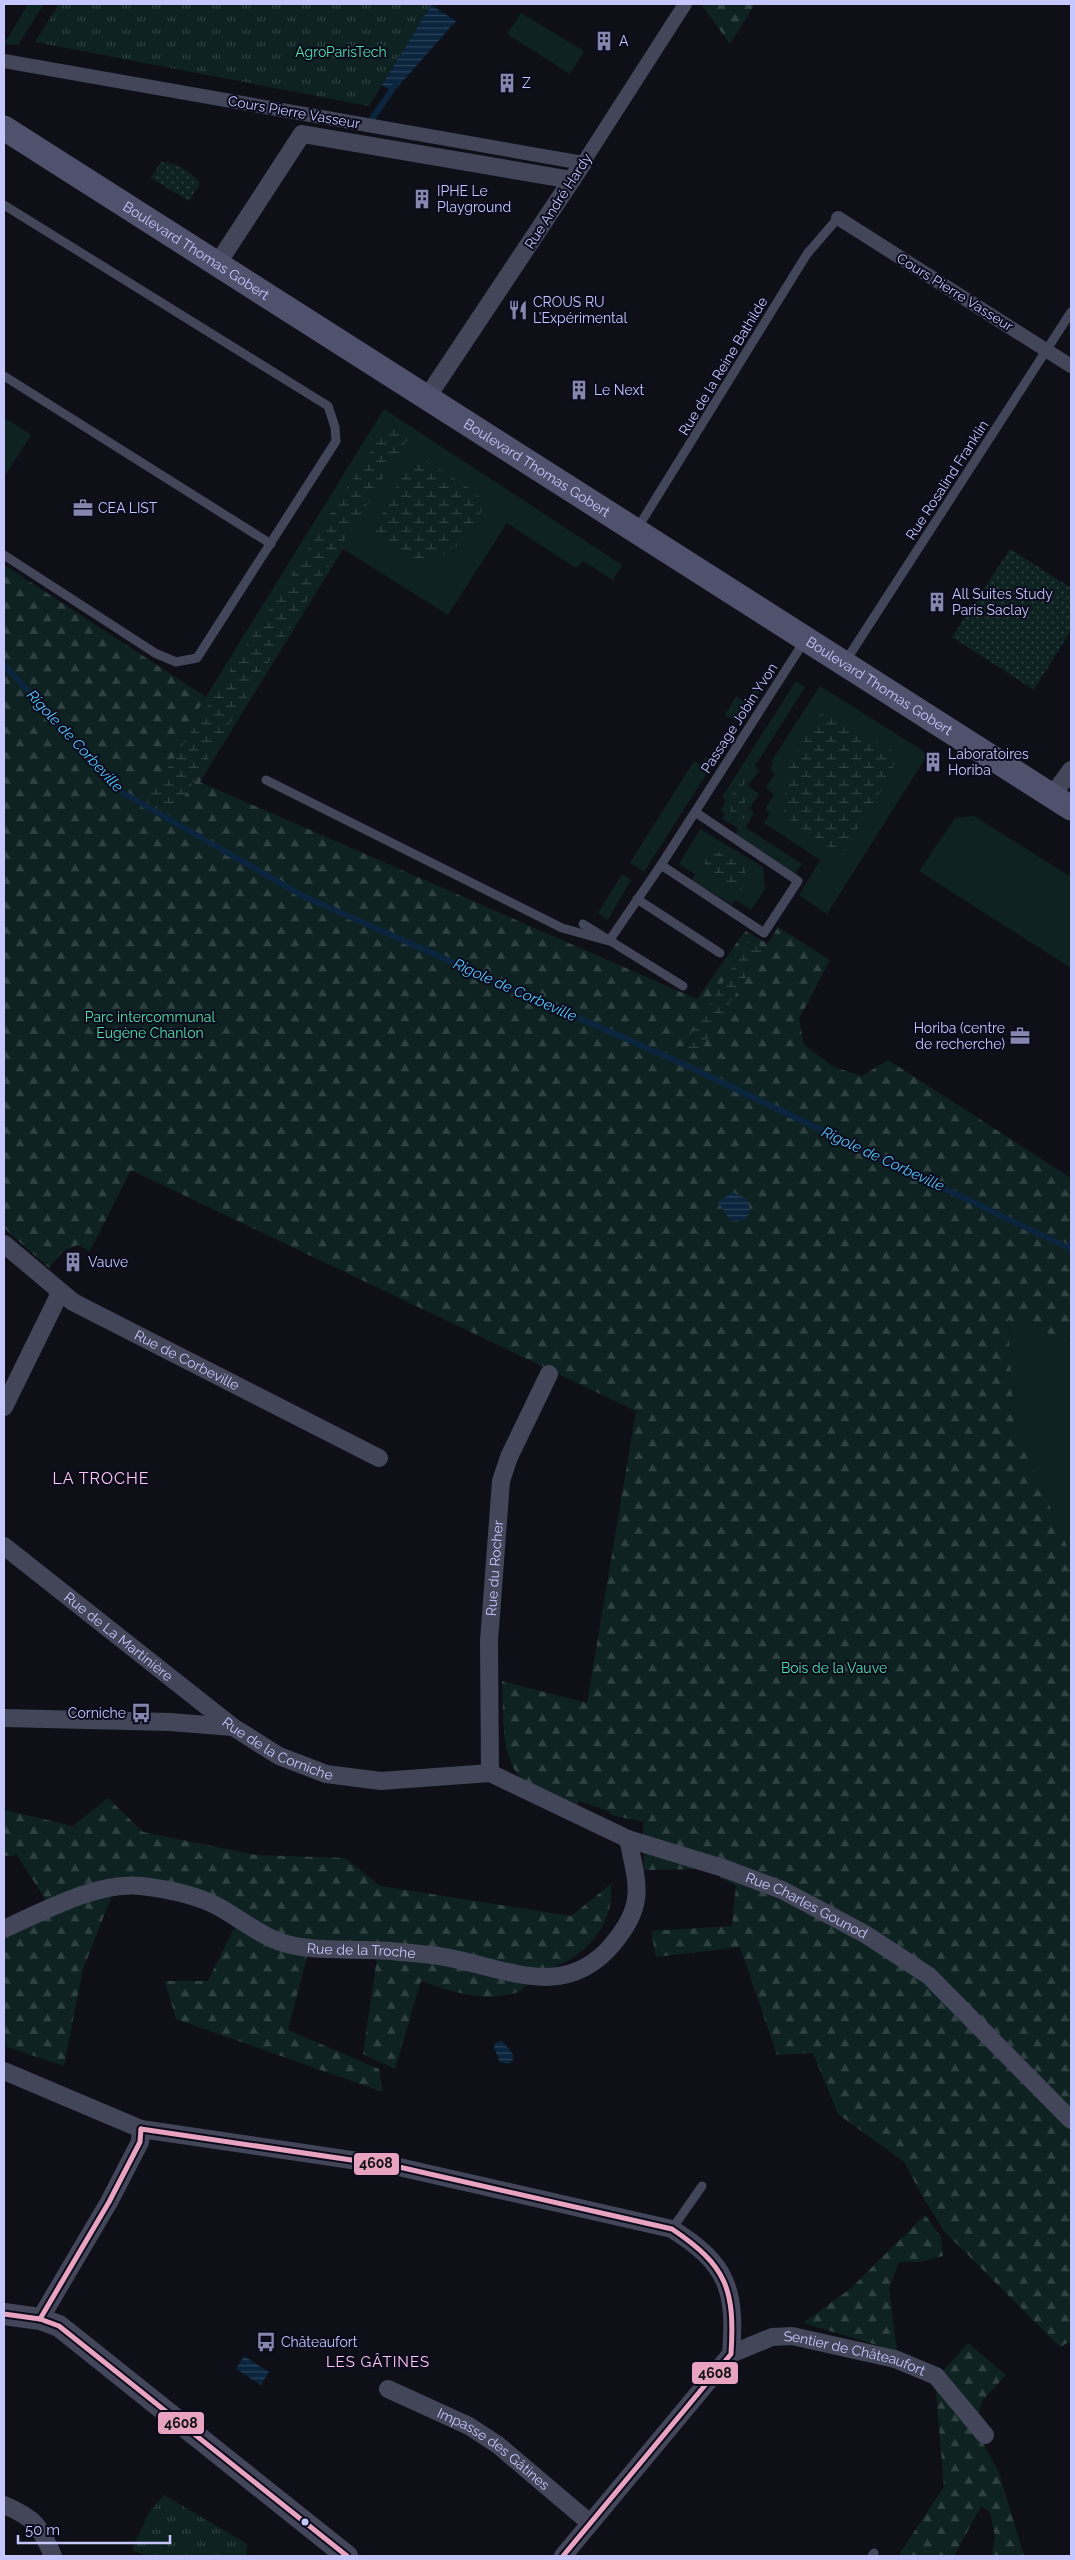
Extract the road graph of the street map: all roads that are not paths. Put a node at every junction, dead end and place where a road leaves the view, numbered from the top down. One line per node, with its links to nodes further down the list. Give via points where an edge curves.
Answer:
1 (685, 4): 4 (street, Rue André Hardy)
2 (4, 61): 4 (street, Cours Pierre Vasseur)
3 (4, 128): 8 (main road, Boulevard Thomas Gobert)
4 (583, 163): 5 (street, Rue André Hardy)
5 (572, 180): 8 (street, via 302,134); 13 (street, Rue André Hardy)
6 (4, 205): 15 (lane, via 328,406 336,441)
7 (838, 218): 10 (street, Cours Pierre Vasseur); 14 (lane, Rue de la Reine Bathilde, via 807,254)
8 (218, 264): 13 (main road, Boulevard Thomas Gobert)
9 (1071, 312): 10 (lane, Rue Rosalind Franklin)
10 (1047, 350): 11 (street, Cours Pierre Vasseur); 18 (lane, Rue Rosalind Franklin)
11 (1071, 366)
12 (4, 376): 15 (lane)
13 (428, 396): 14 (main road, Boulevard Thomas Gobert)
14 (636, 532): 17 (main road, Boulevard Thomas Gobert)
15 (270, 544): 16 (lane, via 197,658 176,662 155,654)
16 (4, 555)
17 (806, 640): 18 (main road, Boulevard Thomas Gobert); 22 (lane, Passage Jobin Yvon)
18 (845, 663): 21 (main road, Boulevard Thomas Gobert)
19 (1071, 770): 21 (street)
20 (266, 780): 26 (lane, via 562,928)
21 (1062, 802)
22 (696, 812): 23 (lane, Passage Jobin Yvon); 23 (lane, via 798,881 764,933)
23 (661, 865): 24 (lane, Passage Jobin Yvon)
24 (637, 899): 26 (lane, Passage Jobin Yvon); 27 (lane)
25 (583, 924): 26 (lane)
26 (609, 941): 28 (lane)
27 (720, 953)
28 (684, 986)
29 (4, 1244): 30 (street, Rue de Corbeville)
30 (60, 1293): 32 (street); 33 (street, Rue de Corbeville)
31 (549, 1374): 37 (street, Rue du Rocher, via 509,1457 501,1481 489,1640)
32 (4, 1407)
33 (379, 1458)
34 (4, 1546): 36 (street, Rue de La Martinière)
35 (4, 1718): 36 (street, Rue de la Corniche, via 170,1722)
36 (233, 1728): 37 (street, Rue de la Corniche, via 279,1756 326,1774 381,1781)
37 (490, 1773): 38 (street, Rue Charles Gounod)
38 (628, 1839): 39 (street, Rue de la Troche, via 637,1883 637,1902 629,1923 600,1959 576,1973 554,1978 528,1976 440,1956 311,1948 280,1942 217,1906 178,1892 138,1885 106,1889 70,1900); 41 (street, Rue Charles Gounod, via 782,1890 865,1934 929,1976)
39 (4, 1929)
40 (4, 2071): 42 (street)
41 (1069, 2116)
42 (141, 2129): 44 (street, via 400,2167); 46 (street, via 140,2142 109,2202)
43 (702, 2186): 44 (lane)
44 (672, 2228): 47 (street, via 699,2246 716,2266 729,2292 733,2318)
45 (4, 2314): 46 (street)
46 (40, 2319): 53 (street, via 59,2326 97,2354)
47 (730, 2354): 49 (street, Sentier de Châteaufort, via 772,2337 792,2336 895,2359 936,2376); 51 (street)
48 (388, 2390): 51 (street, Impasse des Gâtines, via 469,2426 498,2445)
49 (985, 2435)
50 (4, 2505): 52 (street, via 23,2513 41,2529)
51 (590, 2523): 54 (street)
52 (53, 2556)
53 (344, 2556)
54 (563, 2556)

